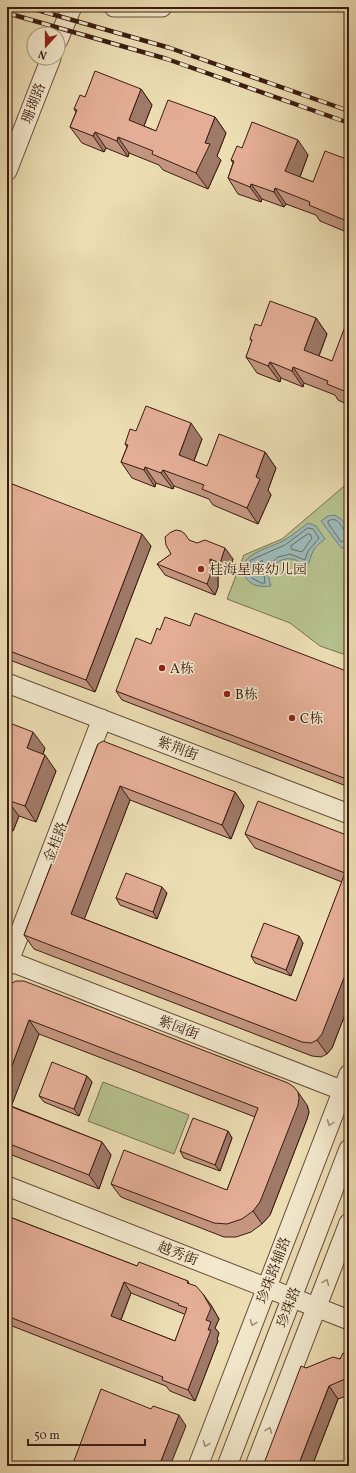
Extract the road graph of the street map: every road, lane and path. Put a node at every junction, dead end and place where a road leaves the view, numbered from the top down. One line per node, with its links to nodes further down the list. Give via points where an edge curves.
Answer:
1 (72, 7): 4 (street)
2 (114, 7): 3 (street)
3 (162, 7)
4 (64, 26)
5 (48, 66): 6 (street, 珊瑚路)
6 (7, 171)
7 (7, 682): 8 (street, 紫荆街)
8 (102, 719): 9 (street, 紫荆街); 10 (street, 金桂路)
9 (349, 814)
10 (8, 963): 11 (street, 紫园街)
11 (347, 1085): 15 (street, 珍珠路辅路, one-way to 15)
12 (349, 1149): 16 (street, 珍珠路)
13 (7, 1186): 15 (street, 越秀街)
14 (349, 1223): 17 (street, one-way to 14)
15 (266, 1288): 16 (street, 越秀街); 19 (street, 珍珠路辅路, one-way to 19)
16 (291, 1298): 17 (street, 越秀街); 20 (street, 珍珠路)
17 (317, 1307): 18 (street, 越秀街); 21 (street, one-way to 17)
18 (349, 1320)
19 (198, 1466)
20 (227, 1466)
21 (255, 1466)

